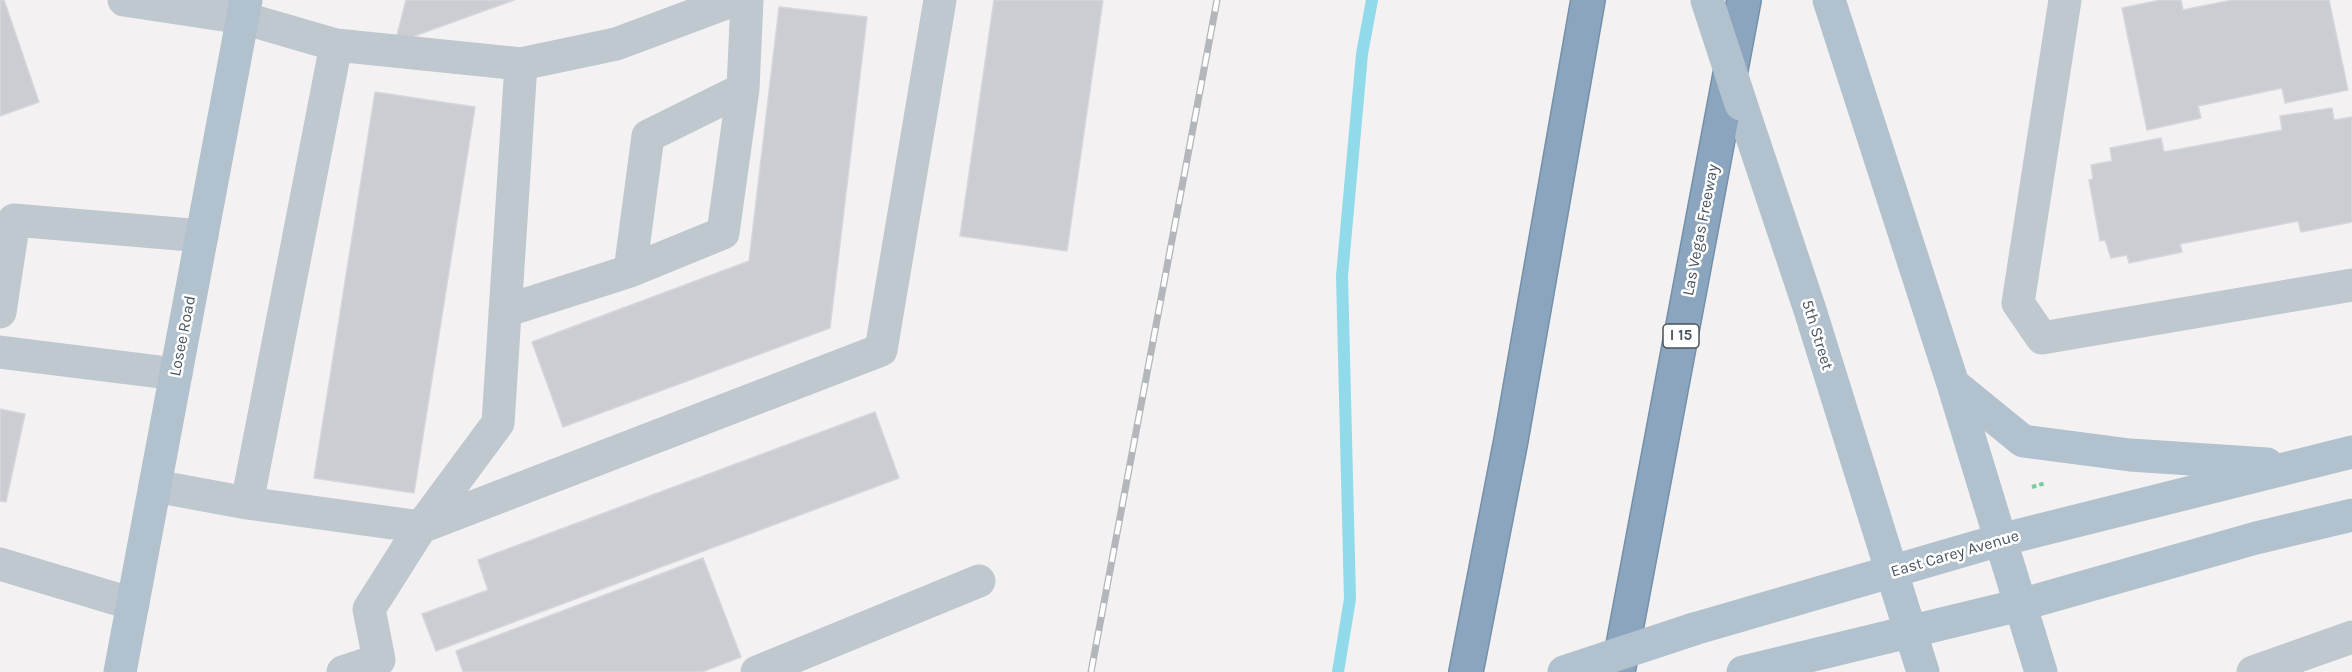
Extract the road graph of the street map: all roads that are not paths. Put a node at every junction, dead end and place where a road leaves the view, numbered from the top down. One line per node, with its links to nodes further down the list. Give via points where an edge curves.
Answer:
1 (124, 0): 10 (street)
2 (734, 0): 12 (street, via 616,44)
3 (747, 0): 13 (street)
4 (940, 0): 27 (street, via 881,350)
5 (1588, 0): 39 (highway)
6 (1707, 0): 30 (main road, 5th Street, bridge, via 1810,310)
7 (1744, 0): 41 (highway, Las Vegas Freeway / I 15)
8 (1829, 0): 21 (main road)
9 (2064, 0): 16 (street, via 2018,303 2042,338)
10 (244, 9): 11 (street); 14 (main road, Losee Road)
11 (336, 45): 12 (street); 25 (street)
12 (521, 64): 17 (street)
13 (743, 89): 15 (street, via 648,136); 15 (street, via 723,232)
14 (202, 236): 18 (street, via 14,220); 20 (main road, Losee Road)
15 (630, 271): 17 (street)
16 (2352, 285)
17 (505, 311): 27 (street, via 498,423)
18 (0, 312)
19 (0, 352): 20 (street)
20 (176, 375): 24 (main road, Losee Road)
21 (1953, 384): 23 (main road, via 2024,441 2130,454); 28 (main road)
22 (2352, 453): 23 (main road, East Carey Avenue)
23 (2299, 466): 28 (main road, East Carey Avenue)
24 (155, 486): 25 (street); 32 (main road, Losee Road)
25 (247, 503): 27 (street)
26 (2352, 515): 33 (main road)
27 (422, 527): 37 (street, via 369,609 379,660)
28 (2000, 540): 30 (main road, East Carey Avenue); 33 (main road)
29 (0, 564): 32 (street)
30 (1891, 572): 34 (main road, 5th Street); 40 (main road, East Carey Avenue, bridge, via 1694,629)
31 (979, 582): 38 (street)
32 (133, 604): 36 (main road, Losee Road)
33 (2020, 605): 34 (main road); 44 (main road)
34 (1910, 632): 42 (main road); 43 (main road, 5th Street)
35 (2352, 637): 45 (street)
36 (120, 672)
37 (343, 672)
38 (757, 672)
39 (1466, 672)
40 (1564, 672)
41 (1618, 672)
42 (1743, 672)
43 (1923, 672)
44 (2041, 672)
45 (2253, 672)

